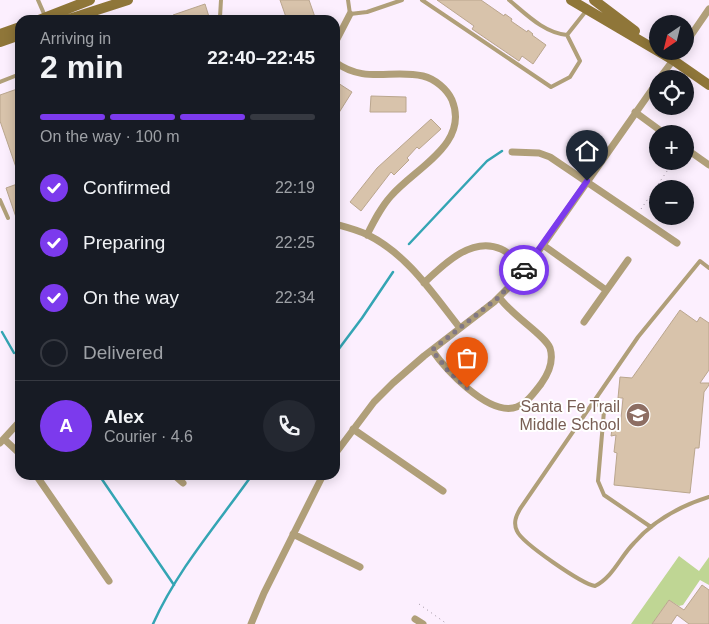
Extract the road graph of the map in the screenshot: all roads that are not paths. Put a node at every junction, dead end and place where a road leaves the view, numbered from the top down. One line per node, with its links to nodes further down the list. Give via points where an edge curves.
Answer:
1 (38, 0): 14 (lane)
2 (90, 0): 15 (main road)
3 (128, 0): 16 (main road)
4 (221, 0): 17 (lane)
5 (348, 0): 13 (lane)
6 (402, 0): 13 (lane)
7 (422, 0): 22 (lane, via 551,87 570,77 580,60)
8 (508, 0): 22 (lane, via 544,27)
9 (571, 0): 12 (main road)
10 (594, 0): 25 (main road)
11 (709, 9): 19 (street)
12 (588, 10): 22 (lane); 26 (main road)
13 (350, 14): 20 (street)
14 (43, 15)
15 (54, 15)
16 (94, 15)
17 (220, 15)
18 (15, 29): 21 (main road)
19 (694, 31)
20 (340, 33)
21 (0, 34)
22 (567, 36)
23 (15, 37): 24 (main road)
24 (0, 42)
25 (649, 42)
26 (649, 46)
27 (673, 60): 29 (street); 32 (main road)
28 (340, 65): 43 (street, via 362,75 429,78 446,90 455,109 455,126 446,145 391,196)
29 (666, 70)
30 (15, 76): 31 (lane)
31 (0, 82)
32 (709, 85)
33 (649, 93): 34 (street)
34 (635, 112): 35 (street); 39 (street)
35 (653, 125)
36 (512, 152): 39 (street, via 539,153 550,157)
37 (694, 154): 38 (street)
38 (709, 165)
39 (587, 181): 44 (street); 45 (street)
40 (0, 200): 41 (lane)
41 (8, 218)
42 (340, 226): 43 (street)
43 (367, 235): 49 (street, via 405,261)
44 (677, 243)
45 (543, 245): 47 (street); 50 (street)
46 (628, 260): 50 (street)
47 (526, 267): 49 (street, via 501,250 484,245 473,246); 51 (street)
48 (709, 268): 55 (lane, via 700,261 638,337)
49 (424, 283): 53 (street)
50 (606, 290): 52 (street)
51 (499, 297): 53 (street); 54 (street, via 550,348 550,369 524,404 514,408 494,406 449,372)
52 (584, 322)
53 (460, 328): 54 (street)
54 (432, 350): 57 (street, via 393,383)
55 (594, 400): 67 (lane, via 604,411 598,481 604,495); 67 (lane, via 520,509 515,522 518,533 532,547 581,581 595,586 607,578)
56 (15, 427): 58 (street)
57 (353, 428): 59 (street); 65 (street)
58 (2, 441): 60 (street)
59 (340, 447)
60 (15, 450)
61 (39, 480): 70 (street)
62 (180, 480): 64 (street)
63 (320, 480): 68 (street)
64 (183, 482)
65 (443, 492)
66 (709, 497): 67 (lane, via 686,504)
67 (651, 527)
68 (293, 534): 69 (street); 72 (street)
69 (360, 567)
70 (109, 581)
71 (415, 619): 73 (street)
72 (251, 624)
73 (422, 624)

